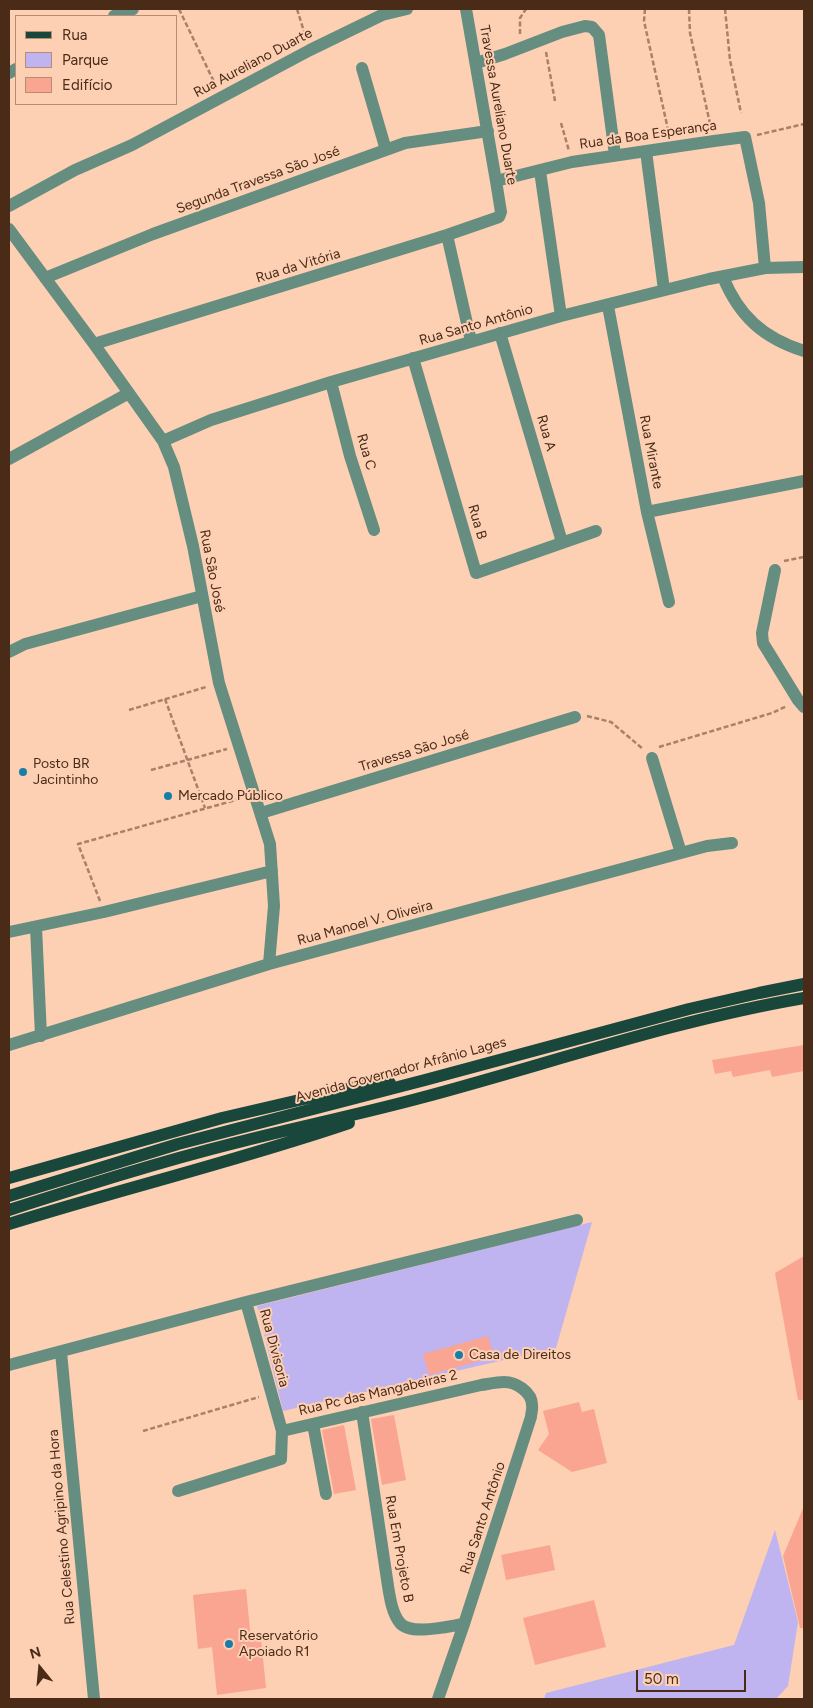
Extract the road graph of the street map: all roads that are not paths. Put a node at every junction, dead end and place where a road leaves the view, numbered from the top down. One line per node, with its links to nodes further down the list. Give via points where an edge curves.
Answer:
1 (133, 9): 4 (street)
2 (407, 9): 13 (street, Rua Aureliano Duarte, via 382,15 310,50)
3 (466, 9): 5 (street, Travessa Aureliano Duarte)
4 (116, 15)
5 (476, 63): 7 (street, Travessa Aureliano Duarte); 10 (street, via 543,38 585,26 592,27 599,35)
6 (362, 68): 8 (street)
7 (488, 131): 8 (street, Segunda Travessa São José, via 404,143); 12 (street, Travessa Aureliano Duarte)
8 (386, 150): 20 (street, Segunda Travessa São José, via 153,234)
9 (646, 151): 10 (street, Rua da Boa Esperança); 18 (street, Rua da Boa Esperança, via 746,138 759,203); 21 (street)
10 (615, 154): 11 (street, Rua da Boa Esperança)
11 (540, 171): 12 (street, Rua da Boa Esperança); 23 (street)
12 (496, 180): 14 (street, Travessa Aureliano Duarte)
13 (9, 206)
14 (500, 206): 16 (street, Rua da Vitória, via 499,217)
15 (9, 229): 20 (street, Rua São José)
16 (447, 235): 25 (street); 26 (street, Rua da Vitória)
17 (804, 267): 18 (street, Rua Santo Antônio)
18 (765, 268): 19 (street, Rua Santo Antônio)
19 (723, 277): 21 (street, Rua Santo Antônio); 27 (street, via 742,312 763,331)
20 (45, 278): 26 (street, Rua São José)
21 (664, 290): 22 (street, Rua Santo Antônio)
22 (608, 306): 23 (street, Rua Santo Antônio); 34 (street, Rua Mirante)
23 (561, 316): 24 (street, Rua Santo Antônio)
24 (500, 333): 25 (street, Rua Santo Antônio); 37 (street, Rua A)
25 (471, 341): 28 (street, Rua Santo Antônio)
26 (94, 344): 30 (street, Rua São José)
27 (804, 351)
28 (414, 358): 29 (street, Rua Santo Antônio); 37 (street, Rua B, via 476,573)
29 (331, 382): 31 (street, Rua Santo Antônio, via 211,420); 35 (street, Rua C)
30 (129, 393): 31 (street, Rua São José); 32 (street)
31 (163, 441): 39 (street, Rua São José, via 174,467)
32 (9, 459)
33 (804, 481): 34 (street)
34 (646, 512): 40 (street, Rua Mirante)
35 (374, 530)
36 (596, 532): 37 (street, Rua B)
37 (562, 542)
38 (775, 570): 42 (street, via 762,633 763,643)
39 (202, 596): 41 (street, via 25,644); 45 (street, Rua São José, via 219,683)
40 (669, 602)
41 (9, 652)
42 (801, 704)
43 (575, 717): 45 (street, Travessa São José)
44 (652, 758): 47 (street)
45 (261, 813): 48 (street, Rua São José, via 270,844)
46 (732, 843): 47 (street, Rua Manoel V. Oliveira)
47 (681, 854): 51 (street, Rua Manoel V. Oliveira)
48 (272, 870): 49 (street); 51 (street, Rua São José, via 274,906)
49 (36, 927): 50 (street); 54 (street)
50 (9, 932)
51 (269, 964): 54 (street, Rua Manoel V. Oliveira)
52 (804, 984): 56 (main road, Avenida Governador Afrânio Lages, via 689,1009)
53 (804, 998): 57 (main road, via 692,1021)
54 (41, 1036): 55 (street, Rua Manoel V. Oliveira)
55 (9, 1045)
56 (425, 1080): 58 (main road, via 364,1085 306,1098); 59 (main road, Avenida Governador Afrânio Lages, via 178,1144)
57 (423, 1097): 60 (main road, via 234,1143); 62 (main road, via 293,1142)
58 (9, 1178)
59 (9, 1196)
60 (9, 1210)
61 (577, 1220): 63 (street)
62 (9, 1224)
63 (246, 1302): 64 (street); 69 (street, Rua Divisoria)
64 (61, 1352): 65 (street); 73 (street, Rua Celestino Agripino da Hora)
65 (9, 1365)
66 (481, 1385): 67 (street, Rua Pc das Mangabeiras 2); 72 (street, Rua Santo Antônio, via 506,1381 517,1385 530,1397 532,1405 515,1469)
67 (362, 1412): 68 (street, Rua Pc das Mangabeiras 2); 72 (street, Rua Em Projeto B, via 393,1610 406,1628 416,1630)
68 (313, 1424): 69 (street, Rua Pc das Mangabeiras 2); 71 (street)
69 (282, 1431): 70 (street, Rua Divisoria, via 281,1459)
70 (178, 1491)
71 (326, 1494)
72 (464, 1624): 74 (street, Rua Santo Antônio)
73 (94, 1699)
74 (438, 1699)

